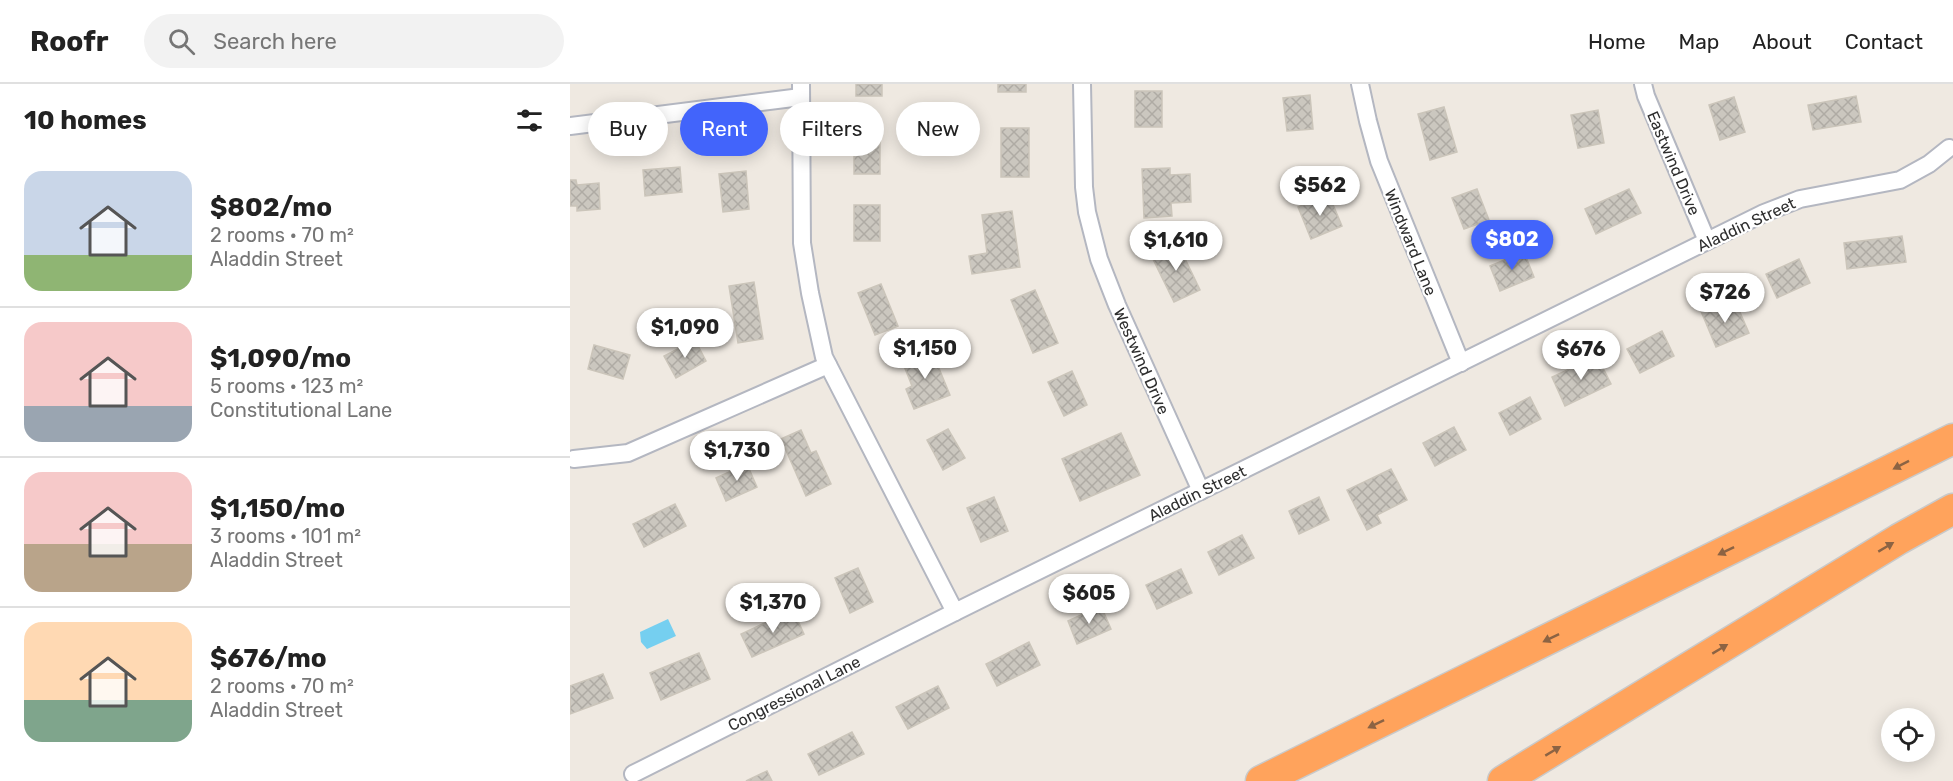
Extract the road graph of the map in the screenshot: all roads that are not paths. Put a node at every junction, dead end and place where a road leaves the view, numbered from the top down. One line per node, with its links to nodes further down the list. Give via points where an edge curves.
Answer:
1 (1082, 84): 12 (street, Westwind Drive, via 1084,187 1099,259)
2 (1360, 84): 8 (street, Windward Lane, via 1379,161)
3 (1643, 84): 7 (street, Eastwind Drive)
4 (801, 90): 5 (street); 9 (street, via 802,243)
5 (570, 126)
6 (1949, 148): 7 (street, Aladdin Street, via 1900,180 1800,199)
7 (1707, 241): 8 (street, Aladdin Street)
8 (1461, 363): 12 (street, Aladdin Street)
9 (828, 365): 11 (street, via 628,453); 14 (street)
10 (1953, 439): 16 (highway, one-way to 16)
11 (574, 459)
12 (1201, 491): 14 (street, Aladdin Street)
13 (1953, 509): 17 (highway, one-way to 13)
14 (955, 612): 15 (street, Congressional Lane)
15 (633, 774)
16 (1261, 781)
17 (1503, 781)

